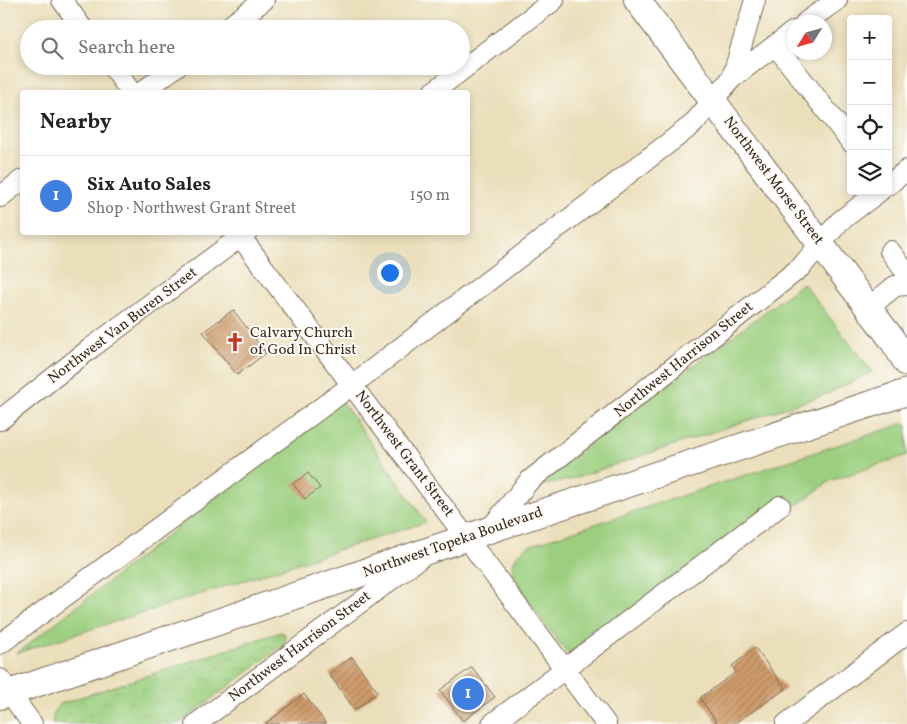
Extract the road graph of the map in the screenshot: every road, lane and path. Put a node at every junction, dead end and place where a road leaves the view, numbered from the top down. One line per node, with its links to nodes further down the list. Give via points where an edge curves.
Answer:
1 (62, 0): 8 (street)
2 (264, 0): 9 (street)
3 (554, 0): 12 (street)
4 (637, 0): 20 (main road, Northwest Morse Street)
5 (755, 0): 16 (street)
6 (837, 0): 7 (street)
7 (816, 15)
8 (76, 20)
9 (238, 20)
10 (787, 36): 11 (street)
11 (775, 45): 16 (street); 21 (street)
12 (470, 64)
13 (119, 75): 17 (street)
14 (165, 75): 18 (street)
15 (455, 75): 19 (street)
16 (732, 78): 20 (street)
17 (130, 90)
18 (145, 90)
19 (436, 90)
20 (714, 100): 29 (main road, Northwest Morse Street); 35 (street, via 692,125)
21 (847, 137)
22 (907, 170): 24 (street)
23 (20, 182): 26 (street)
24 (892, 182)
25 (875, 195): 29 (street, Northwest Harrison Street, via 840,221)
26 (0, 197)
27 (240, 235): 37 (street, Northwest Van Buren Street)
28 (242, 235): 35 (street, Northwest Grant Street)
29 (821, 245): 33 (main road, Northwest Morse Street); 39 (street, Northwest Harrison Street, via 801,267 529,481)
30 (890, 251): 31 (street)
31 (907, 274)
32 (907, 285): 33 (street, via 895,286)
33 (868, 308): 34 (main road, Northwest Morse Street)
34 (907, 363)
35 (352, 385): 39 (street, Northwest Grant Street); 42 (street)
36 (907, 392): 39 (main road, Northwest Topeka Boulevard)
37 (0, 420)
38 (780, 506): 43 (street)
39 (479, 534): 40 (main road, Northwest Topeka Boulevard); 43 (street, Northwest Grant Street)
40 (428, 552): 44 (main road, Northwest Topeka Boulevard); 46 (street, Northwest Harrison Street)
41 (907, 633): 49 (street)
42 (0, 644)
43 (564, 669): 47 (street); 48 (street, Northwest Grant Street)
44 (4, 689): 45 (street)
45 (32, 724)
46 (196, 724)
47 (492, 724)
48 (606, 724)
49 (786, 724)

